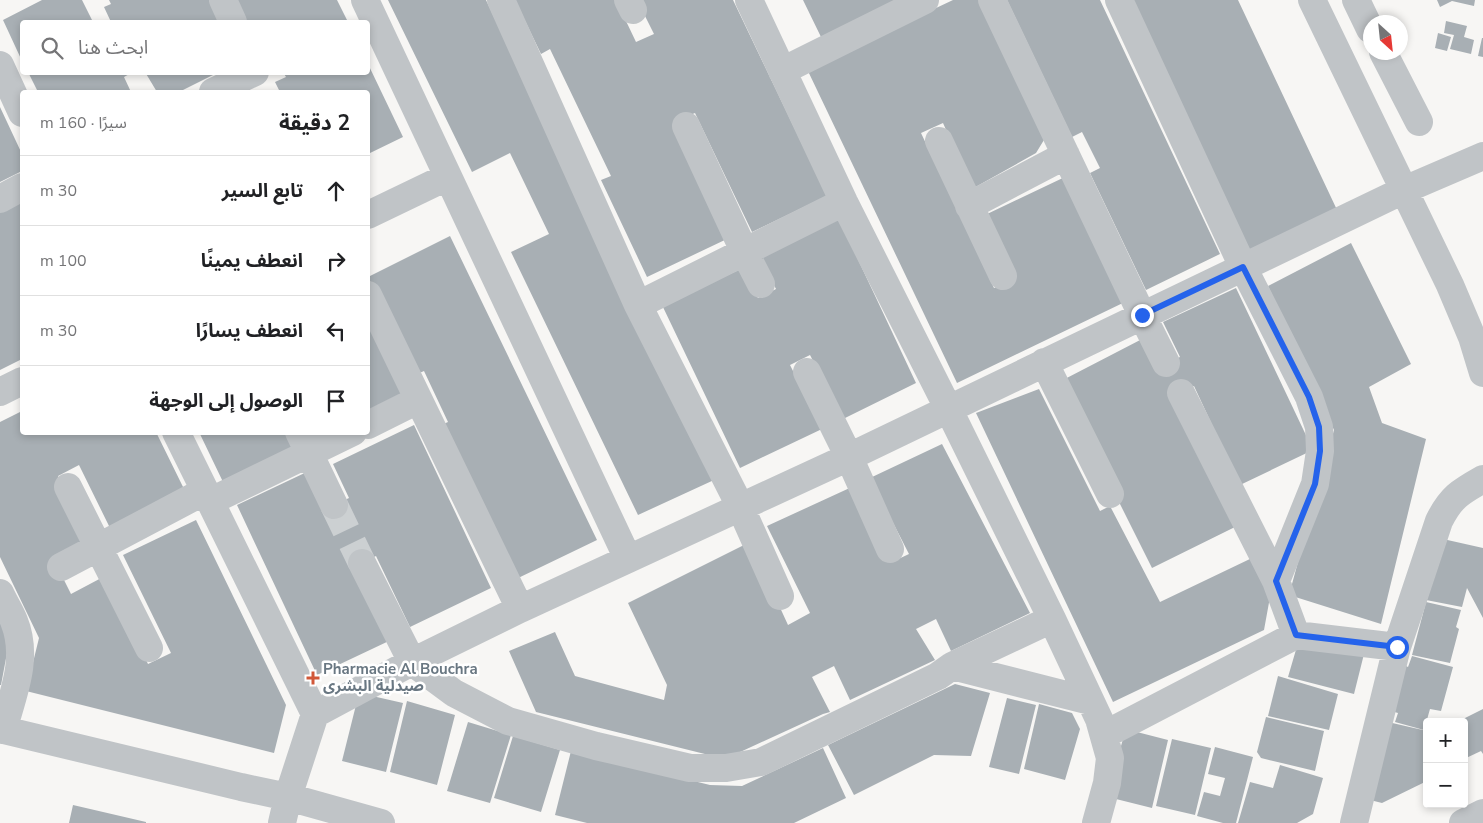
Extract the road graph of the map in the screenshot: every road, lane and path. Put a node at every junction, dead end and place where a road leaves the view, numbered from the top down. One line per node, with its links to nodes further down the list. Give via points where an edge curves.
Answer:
1 (223, 0): 11 (street)
2 (365, 0): 25 (street)
3 (501, 0): 37 (street)
4 (749, 0): 14 (street)
5 (925, 0): 14 (street)
6 (992, 0): 23 (street)
7 (1119, 0): 33 (street)
8 (1312, 0): 27 (street)
9 (1356, 0): 10 (street)
10 (1363, 15)
11 (232, 20)
12 (1387, 60): 20 (street)
13 (0, 65): 19 (street)
14 (782, 72): 29 (street)
15 (250, 75): 17 (street)
16 (258, 75): 18 (street)
17 (218, 90)
18 (266, 90)
19 (20, 109)
20 (1419, 122)
21 (686, 126): 32 (street)
22 (939, 141): 30 (street)
23 (1066, 155): 30 (street); 38 (street)
24 (1483, 156): 27 (street)
25 (448, 177): 31 (street); 61 (street)
26 (20, 188): 28 (street)
27 (1404, 190): 33 (street); 42 (street, via 1450,285 1472,337)
28 (0, 199)
29 (844, 202): 32 (street); 47 (street)
30 (969, 206): 34 (street)
31 (370, 214)
32 (744, 251): 35 (street); 37 (street)
33 (1243, 267): 38 (street); 64 (street, via 1309,397 1319,427 1320,451 1315,484)
34 (1003, 276)
35 (762, 284)
36 (370, 299): 46 (street)
37 (638, 305): 58 (street)
38 (1142, 315): 39 (street); 40 (street)
39 (1044, 362): 47 (street); 55 (street)
40 (1166, 363)
41 (807, 372): 52 (street)
42 (1483, 374)
43 (20, 382): 44 (street)
44 (0, 392)
45 (1181, 393): 64 (street)
46 (418, 400): 48 (street); 67 (street)
47 (949, 410): 52 (street); 68 (street)
48 (370, 424)
49 (178, 435): 56 (street)
50 (341, 435): 51 (street)
51 (304, 444): 56 (street); 57 (street)
52 (849, 457): 58 (street); 60 (street)
53 (1483, 479): 70 (street, via 1458,494 1439,521)
54 (68, 487): 59 (street)
55 (1110, 494)
56 (208, 496): 59 (street); 75 (street)
57 (334, 505)
58 (740, 506): 61 (street); 66 (street)
59 (99, 548): 63 (street); 71 (street)
60 (890, 549)
61 (628, 559): 67 (street)
62 (362, 563): 72 (street)
63 (61, 567)
64 (1276, 581): 69 (street)
65 (0, 593): 76 (street, via 14,621 20,648 20,666)
66 (780, 596)
67 (520, 609): 72 (street)
68 (1052, 619): 73 (street); 74 (street)
69 (1296, 635): 70 (street); 77 (street)
70 (1397, 647): 83 (street)
71 (149, 648)
72 (412, 662): 73 (street, via 454,693 508,720 596,746 690,768 726,768 761,762 938,676); 75 (street)
73 (952, 666): 74 (street)
74 (1090, 701): 77 (street)
75 (315, 714): 78 (street)
76 (1, 729): 78 (street)
77 (1104, 735): 82 (street, via 1110,758 1108,783)
78 (288, 797): 80 (street); 81 (street)
79 (1483, 813): 84 (street)
80 (282, 823)
81 (381, 823)
82 (1096, 823)
83 (1354, 823)
84 (1463, 823)

